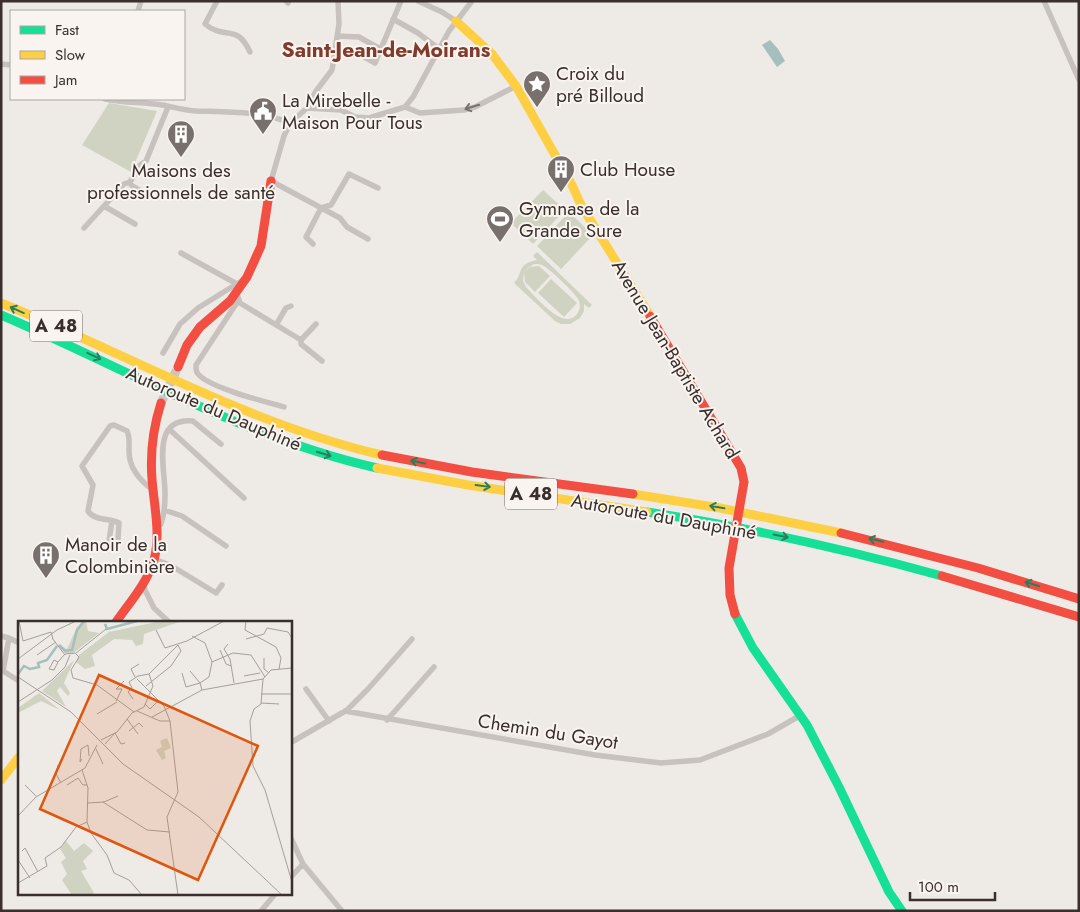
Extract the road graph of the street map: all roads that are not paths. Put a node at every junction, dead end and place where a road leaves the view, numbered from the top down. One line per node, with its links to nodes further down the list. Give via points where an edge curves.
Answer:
1 (217, 1): 13 (street, via 205,24 212,30 241,38)
2 (338, 1): 9 (street)
3 (401, 1): 7 (street)
4 (418, 1): 8 (street)
5 (472, 1): 8 (street)
6 (1044, 1): 14 (street)
7 (393, 20): 10 (street); 11 (street, via 418,33)
8 (456, 21): 11 (street); 15 (main road, Avenue Jean-Baptiste Achard, via 492,54)
9 (338, 36): 10 (street, via 359,37); 12 (street)
10 (382, 50): 12 (street, via 375,63 354,51)
11 (439, 50): 18 (street)
12 (336, 51): 20 (street, via 332,70)
13 (250, 52)
14 (1079, 80)
15 (516, 86): 18 (street, one-way to 18, via 464,110 420,113); 68 (main road, Avenue Jean-Baptiste Achard, via 581,205 737,459 743,474 742,497 730,561 730,594 750,645)
16 (109, 100): 17 (street)
17 (162, 102): 19 (street)
18 (405, 106): 20 (street, via 369,118 355,117 341,110)
19 (168, 107): 21 (street, via 236,112); 22 (street, via 146,160)
20 (307, 108): 21 (street)
21 (290, 123): 23 (street)
22 (130, 182): 25 (street); 26 (street, via 124,184)
23 (270, 186): 27 (street); 33 (main road, via 261,246 247,277)
24 (378, 188): 27 (street, via 349,174 331,205)
25 (148, 194)
26 (104, 206): 28 (street); 29 (street)
27 (321, 208): 30 (street); 31 (street, via 306,237)
28 (136, 224)
29 (84, 228)
30 (368, 239)
31 (313, 244)
32 (181, 253): 33 (street)
33 (237, 288): 38 (street, via 240,303); 40 (street, via 198,308 180,324); 42 (main road, via 230,301 200,327 187,345); 44 (street, via 236,304 196,365 197,372 218,386)
34 (1, 303): 56 (main road, Autoroute du Dauphiné / A 48, one-way to 34, via 925,553 795,522 666,498 429,464 331,443 242,411)
35 (291, 306): 38 (street, via 286,308)
36 (1, 315): 57 (main road, Autoroute du Dauphiné / A 48, one-way to 57, via 235,421 350,462 420,477 787,537 922,569)
37 (316, 324): 39 (street)
38 (276, 325): 39 (street)
39 (301, 340): 41 (street, via 301,344)
40 (164, 353)
41 (322, 361)
42 (178, 367)
43 (162, 403): 47 (main road, via 151,446)
44 (284, 407)
45 (169, 429): 46 (street, via 178,422 193,421); 48 (street); 49 (street, via 163,441)
46 (221, 444)
47 (153, 490): 50 (street, via 143,484 133,470 127,431 110,426 82,466 93,485 89,514); 51 (main road)
48 (244, 498)
49 (164, 510): 51 (street, via 161,524); 52 (street, via 182,516)
50 (112, 521)
51 (156, 526): 53 (main road)
52 (226, 546)
53 (154, 558): 54 (main road); 55 (street, via 216,593)
54 (142, 584): 58 (main road); 59 (street, via 154,608)
55 (222, 585)
56 (1079, 599)
57 (1079, 617)
58 (117, 621)
59 (168, 621)
60 (1, 636): 61 (street)
61 (9, 638): 63 (street); 65 (street, via 3,671)
62 (412, 639): 67 (street)
63 (18, 642)
64 (434, 667): 69 (street)
65 (18, 680)
66 (306, 689): 70 (street)
67 (345, 711): 69 (street, Chemin du Gayot); 70 (street)
68 (801, 715): 69 (street, Chemin du Gayot, via 768,734 700,760 661,763); 80 (main road, Avenue Jean-Baptiste Achard)
69 (387, 720)
70 (330, 722): 71 (street)
71 (291, 742)
72 (18, 758): 73 (main road)
73 (1, 780)
74 (291, 838): 75 (street)
75 (303, 864): 76 (street); 79 (street)
76 (291, 877)
77 (275, 894): 78 (street)
78 (261, 911)
79 (342, 911)
80 (902, 911)

